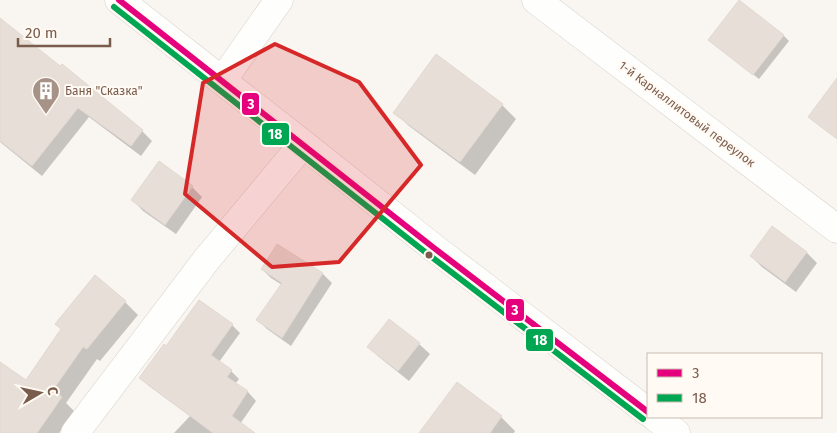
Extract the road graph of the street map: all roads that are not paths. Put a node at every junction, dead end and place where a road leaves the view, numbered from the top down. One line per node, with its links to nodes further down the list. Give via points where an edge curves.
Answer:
1 (119, 0): 4 (street)
2 (279, 0): 4 (street)
3 (536, 0): 6 (street, 1-й Карналлитовый переулок)
4 (222, 81): 5 (street)
5 (303, 144): 7 (street); 9 (street, via 207,259)
6 (837, 229)
7 (647, 411)
8 (656, 418): 10 (street)
9 (75, 433)
10 (676, 433)

